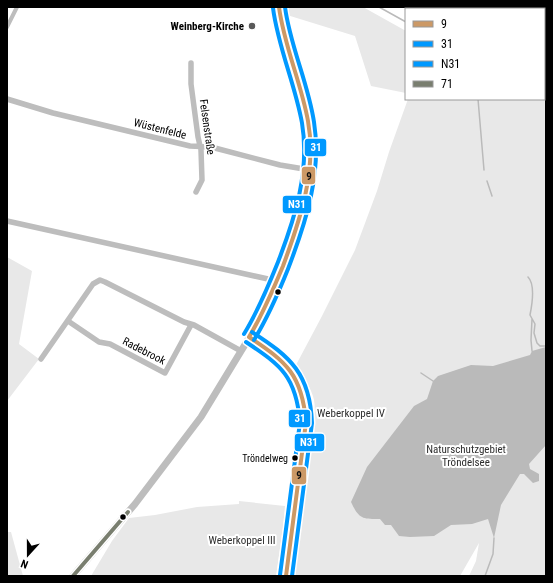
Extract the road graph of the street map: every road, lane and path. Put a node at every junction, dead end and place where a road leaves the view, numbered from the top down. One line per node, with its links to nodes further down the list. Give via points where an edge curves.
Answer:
1 (17, 7): 3 (street)
2 (279, 7): 7 (street, via 284,35 305,105 310,136)
3 (7, 27)
4 (192, 63): 6 (street, Felsenstraße, via 190,84)
5 (7, 99): 6 (street, Wüstenfelde, via 53,113 190,146)
6 (200, 146): 7 (street, Wüstenfelde); 8 (street, Felsenstraße, via 202,180)
7 (310, 170): 10 (street, via 304,205)
8 (196, 192)
9 (7, 220): 10 (street)
10 (277, 281): 13 (street, via 263,314)
11 (68, 321): 12 (street, via 93,284 100,280); 12 (street, Radebrook, via 99,342 110,344 165,373); 15 (street)
12 (191, 325): 14 (street)
13 (249, 337): 14 (street); 17 (street, via 270,350 286,365 294,375 303,396 306,422)
14 (241, 351): 16 (street, via 201,418 128,512)
15 (41, 359)
16 (73, 576)
17 (286, 576)

